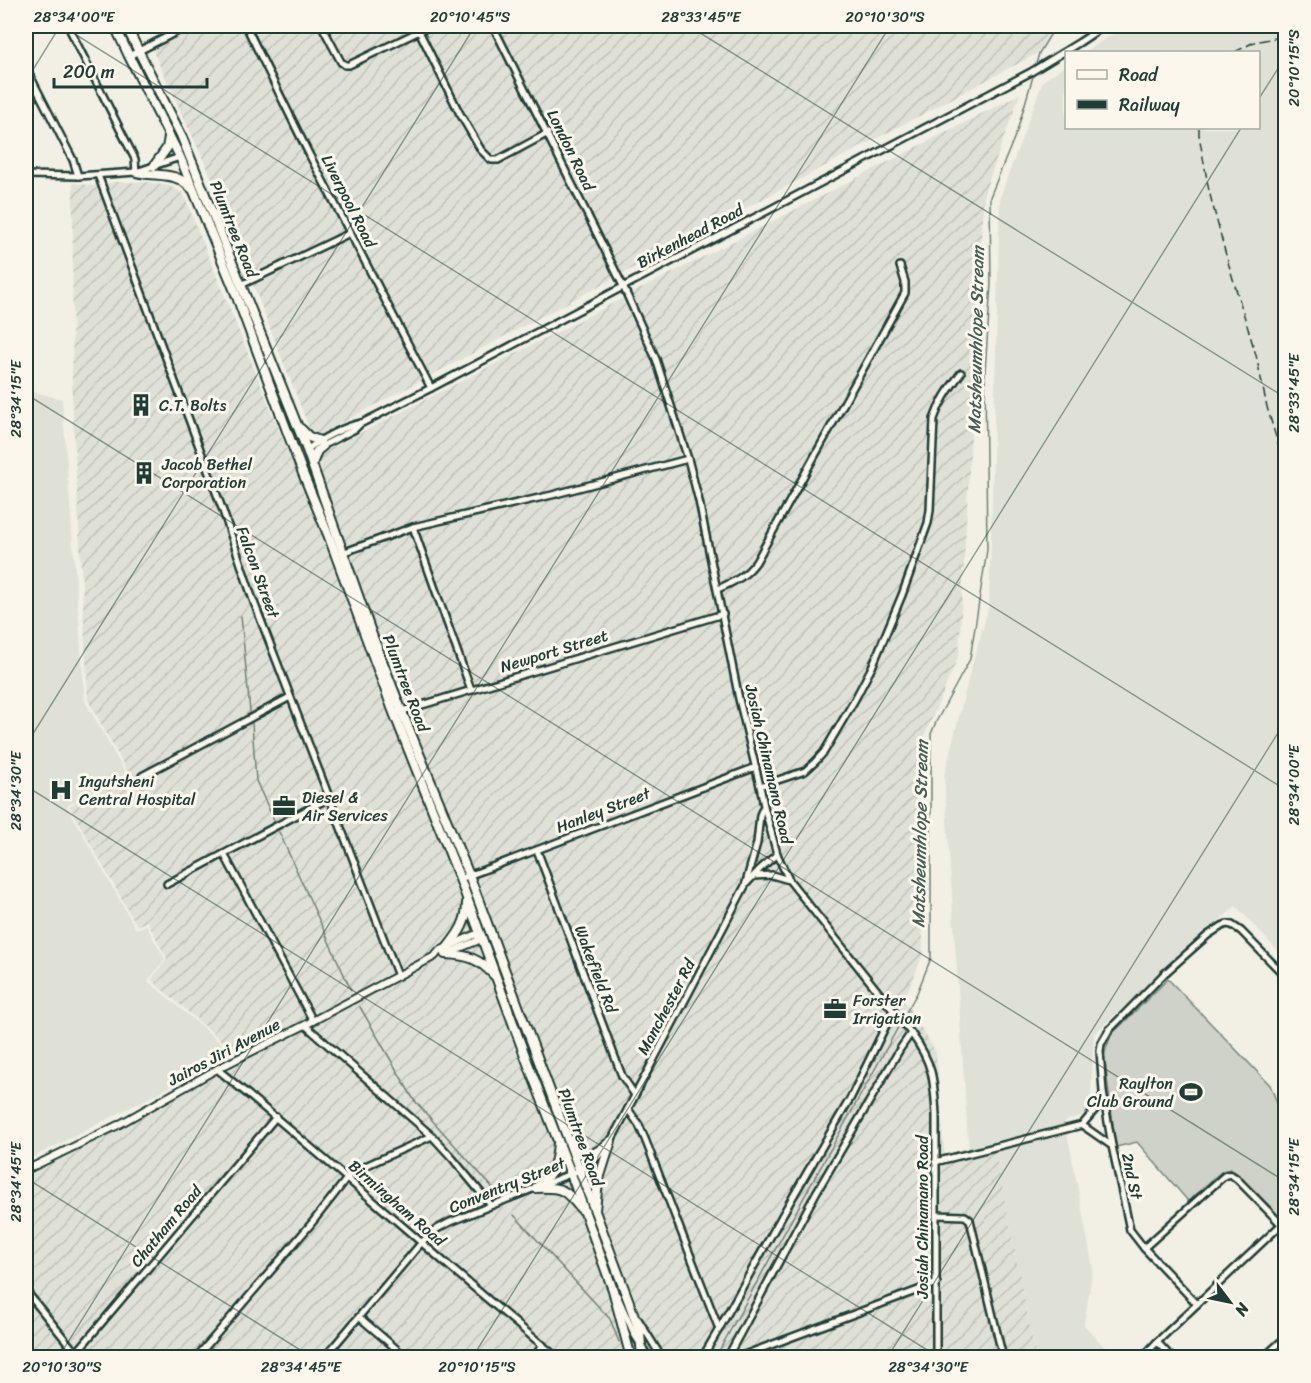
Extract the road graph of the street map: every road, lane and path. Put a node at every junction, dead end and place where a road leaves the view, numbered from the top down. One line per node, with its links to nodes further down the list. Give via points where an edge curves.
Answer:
1 (68, 26): 20 (street, via 135,159)
2 (115, 26): 12 (highway, Plumtree Road)
3 (126, 26): 11 (highway, Plumtree Road)
4 (188, 26): 11 (street)
5 (246, 26): 25 (street, Liverpool Road)
6 (322, 26): 10 (street, via 346,65)
7 (430, 26): 10 (street)
8 (493, 26): 14 (street, London Road)
9 (1104, 26): 28 (street, Birkenhead Road, via 1031,72)
10 (419, 31): 14 (street, via 486,157 498,160)
11 (139, 52): 12 (street); 15 (highway, Plumtree Road)
12 (129, 56): 16 (highway, Plumtree Road)
13 (26, 68): 23 (street)
14 (548, 133): 28 (street, London Road)
15 (181, 135): 17 (highway); 19 (highway, Plumtree Road)
16 (169, 137): 17 (highway, Plumtree Road); 18 (highway, via 167,148)
17 (180, 157): 18 (street); 19 (highway); 24 (highway, Plumtree Road)
18 (154, 166): 20 (street)
19 (194, 167): 27 (highway, Plumtree Road)
20 (136, 172): 22 (street); 24 (highway, via 173,177)
21 (26, 175): 23 (street)
22 (98, 175): 23 (street); 45 (street, Falcon Street)
23 (78, 176)
24 (193, 189): 29 (highway, Plumtree Road)
25 (350, 233): 27 (street); 31 (street, Liverpool Road)
26 (900, 266): 42 (street, via 905,293 756,562 741,578)
27 (242, 285): 29 (street); 32 (highway, Plumtree Road)
28 (623, 286): 31 (street, Birkenhead Road); 36 (street, Josiah Chinamano Road, via 656,359)
29 (234, 289): 33 (highway, Plumtree Road)
30 (961, 373): 49 (street, via 934,418 928,523 872,667 815,762 805,771)
31 (431, 388): 34 (street, Birkenhead Road)
32 (298, 426): 34 (highway); 35 (highway, Plumtree Road)
33 (290, 441): 35 (highway); 38 (highway, Plumtree Road)
34 (321, 444): 35 (street, Birkenhead Road); 37 (highway)
35 (307, 450): 37 (highway, Plumtree Road); 38 (highway)
36 (687, 459): 39 (street); 42 (street, Josiah Chinamano Road)
37 (312, 464): 40 (highway, Plumtree Road)
38 (302, 471): 41 (highway, Plumtree Road)
39 (413, 527): 40 (street); 44 (street)
40 (344, 553): 41 (street); 46 (highway, Plumtree Road)
41 (335, 556): 46 (highway, Plumtree Road)
42 (718, 589): 43 (street, Josiah Chinamano Road)
43 (723, 614): 44 (street, Newport Street); 47 (street, Josiah Chinamano Road)
44 (471, 690): 46 (street, Newport Street)
45 (290, 697): 48 (street); 50 (street, Falcon Street)
46 (398, 712): 55 (highway, Plumtree Road); 57 (highway, Plumtree Road)
47 (756, 767): 49 (street, Josiah Chinamano Road); 52 (street, Hanley Street)
48 (142, 776)
49 (760, 786): 51 (street, Josiah Chinamano Road)
50 (328, 798): 53 (street); 66 (street, Falcon Street)
51 (764, 806): 54 (street, Josiah Chinamano Road); 60 (street)
52 (537, 850): 55 (street, Hanley Street); 75 (street, Wakefield Rd, via 622,1076)
53 (224, 854): 59 (street); 70 (street)
54 (777, 854): 56 (street); 58 (street, Josiah Chinamano Road)
55 (469, 875): 57 (street, Hanley Street); 62 (highway, Plumtree Road)
56 (754, 876): 58 (street, via 772,875); 60 (street)
57 (460, 879): 61 (highway, Plumtree Road)
58 (789, 880): 69 (street, Josiah Chinamano Road)
59 (167, 884)
60 (745, 886): 75 (street, Manchester Rd)
61 (466, 896): 63 (highway, Plumtree Road); 65 (highway, via 467,913 462,928)
62 (485, 918): 63 (highway); 64 (highway, Plumtree Road)
63 (482, 936): 64 (highway); 65 (main road, via 474,935); 68 (highway, Plumtree Road)
64 (495, 946): 82 (highway, Plumtree Road)
65 (446, 951): 66 (main road, Jairos Jiri Avenue); 68 (highway, via 472,957)
66 (398, 976): 70 (main road, Jairos Jiri Avenue)
67 (1286, 977): 74 (street, 2nd St, via 1235,926 1227,924 1208,934 1109,1030 1100,1051)
68 (497, 978): 80 (highway, Plumtree Road)
69 (894, 1012): 72 (street, Josiah Chinamano Road); 102 (street, via 851,1097)
70 (313, 1021): 71 (main road, Jairos Jiri Avenue)
71 (305, 1025): 73 (main road, Jairos Jiri Avenue); 79 (street)
72 (911, 1033): 84 (street, Josiah Chinamano Road, via 932,1072); 118 (street, via 816,1193)
73 (218, 1069): 77 (street, Birmingham Road); 85 (main road, Jairos Jiri Avenue)
74 (1103, 1092): 78 (street, via 1099,1105); 83 (street, 2nd St)
75 (635, 1095): 76 (street, Manchester Rd)
76 (628, 1109): 81 (street, Manchester Rd); 102 (street, via 645,1139)
77 (276, 1117): 87 (street, Birmingham Road); 107 (street, Chatham Road)
78 (1082, 1125): 83 (street); 84 (street)
79 (432, 1136): 87 (street, via 359,1167); 89 (street)
80 (558, 1139): 86 (highway, Plumtree Road); 88 (highway, via 555,1167)
81 (611, 1141): 82 (highway, via 589,1155); 86 (street, Conventry Street, via 597,1158); 91 (highway, via 598,1182)
82 (571, 1144): 86 (highway, Plumtree Road)
83 (1112, 1146): 95 (street, 2nd St, via 1130,1230)
84 (935, 1162): 92 (street, Josiah Chinamano Road)
85 (26, 1170)
86 (576, 1172): 88 (street, Conventry Street); 90 (highway, Plumtree Road); 91 (highway, Plumtree Road)
87 (346, 1178): 94 (street, Birmingham Road); 108 (street)
88 (536, 1188): 89 (street, Conventry Street); 90 (highway, via 565,1191)
89 (491, 1205): 94 (street, Conventry Street, via 450,1222)
90 (584, 1212): 97 (highway, Plumtree Road)
91 (595, 1212): 99 (highway, Plumtree Road)
92 (936, 1215): 96 (street, Josiah Chinamano Road); 121 (street, via 964,1216 970,1220)
93 (1283, 1222): 95 (street, via 1228,1174); 100 (street)
94 (422, 1242): 101 (street, Conventry Street); 105 (street, Birmingham Road)
95 (1144, 1248): 100 (street, 2nd St)
96 (937, 1283): 119 (street); 120 (street, Josiah Chinamano Road)
97 (613, 1290): 106 (street); 113 (highway, Plumtree Road)
98 (26, 1291): 107 (street)
99 (629, 1302): 106 (highway, Plumtree Road); 116 (street)
100 (1197, 1304): 104 (street)
101 (359, 1317): 109 (street, Conventry Street); 110 (street)
102 (719, 1329): 117 (street)
103 (1286, 1336): 124 (street)
104 (1157, 1342): 122 (street); 123 (street)
105 (543, 1345): 111 (street); 112 (street, Birmingham Road)
106 (641, 1347): 114 (highway, Plumtree Road); 115 (street)
107 (78, 1355)
108 (196, 1358)
109 (324, 1358)
110 (407, 1358)
111 (533, 1358)
112 (558, 1358)
113 (632, 1358)
114 (642, 1358)
115 (649, 1358)
116 (662, 1358)
117 (702, 1358)
118 (727, 1358)
119 (736, 1358)
120 (936, 1358)
121 (1003, 1358)
122 (1142, 1358)
123 (1172, 1358)
124 (1263, 1358)

